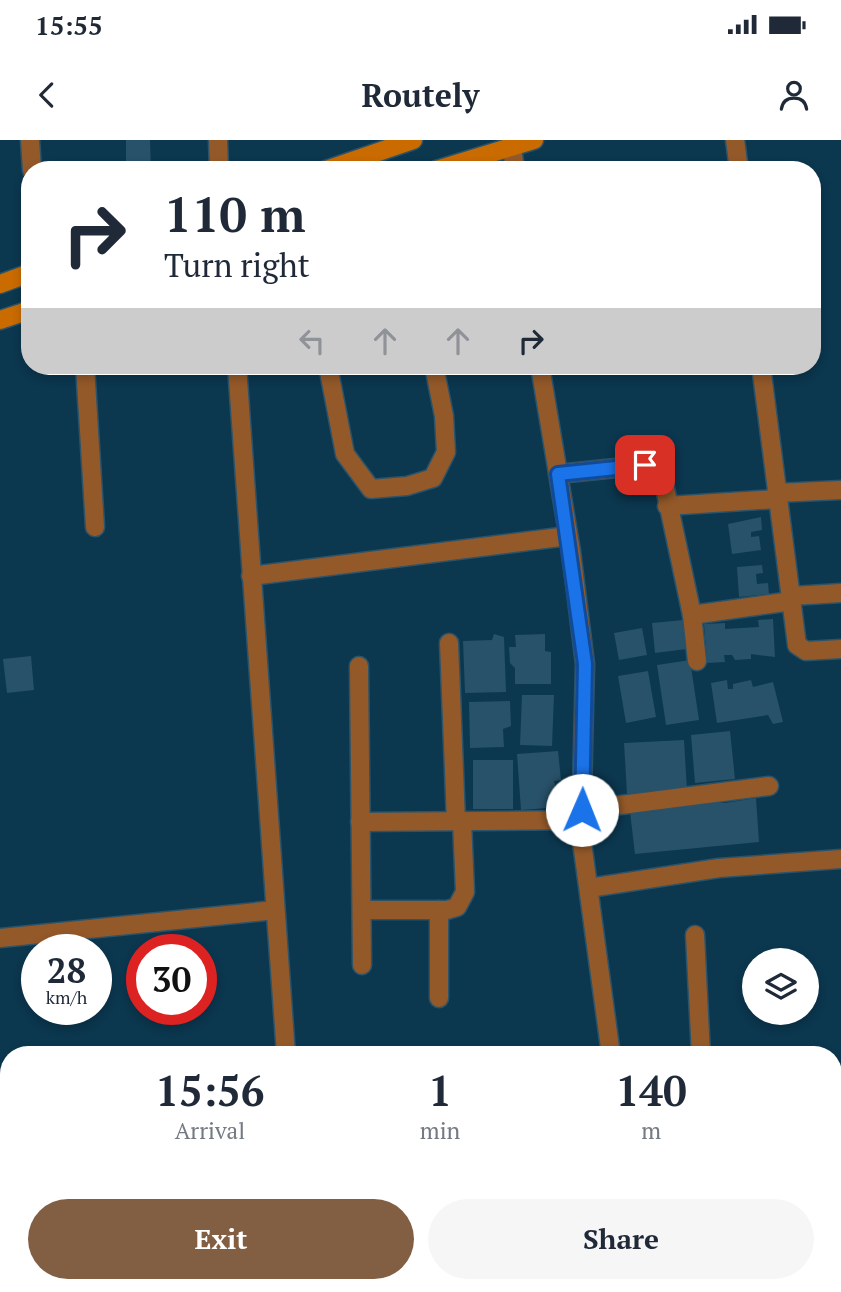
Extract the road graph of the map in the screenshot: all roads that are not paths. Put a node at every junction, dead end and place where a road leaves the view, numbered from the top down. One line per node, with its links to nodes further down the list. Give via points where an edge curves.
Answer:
1 (30, 140): 7 (street)
2 (218, 140): 8 (street)
3 (413, 140): 9 (main road)
4 (534, 140): 6 (main road)
5 (735, 140): 12 (street)
6 (511, 143): 10 (main road); 11 (street)
7 (31, 161)
8 (219, 161)
9 (352, 161)
10 (461, 161)
11 (514, 161)
12 (738, 161)
13 (21, 276): 14 (main road)
14 (0, 284)
15 (21, 313): 16 (main road)
16 (0, 320)
17 (86, 375): 27 (street)
18 (238, 375): 29 (street)
19 (330, 375): 20 (street, via 345,454 371,489 433,478 446,452)
20 (436, 375)
21 (542, 375): 23 (street)
22 (762, 375): 25 (street)
23 (558, 474): 26 (street, via 654,467 662,474); 28 (street)
24 (841, 490): 25 (street)
25 (776, 496): 26 (street); 31 (street)
26 (667, 506): 32 (street)
27 (95, 527)
28 (568, 536): 29 (street); 38 (street, via 585,664)
29 (251, 576): 43 (street)
30 (841, 593): 31 (street)
31 (792, 599): 32 (street); 34 (street, via 800,649)
32 (692, 615): 35 (street)
33 (449, 643): 39 (street)
34 (841, 649)
35 (697, 661)
36 (359, 666): 40 (street)
37 (769, 786): 38 (street)
38 (582, 815): 39 (street); 42 (street)
39 (459, 821): 40 (street); 45 (street, via 465,892 457,907)
40 (360, 822): 44 (street)
41 (841, 859): 42 (street, via 719,868)
42 (589, 888): 51 (street)
43 (275, 910): 47 (street); 50 (street)
44 (362, 910): 45 (street); 48 (street)
45 (439, 910): 49 (street)
46 (695, 935): 52 (street)
47 (0, 938)
48 (362, 965)
49 (439, 998)
50 (285, 1046)
51 (610, 1046)
52 (701, 1046)

